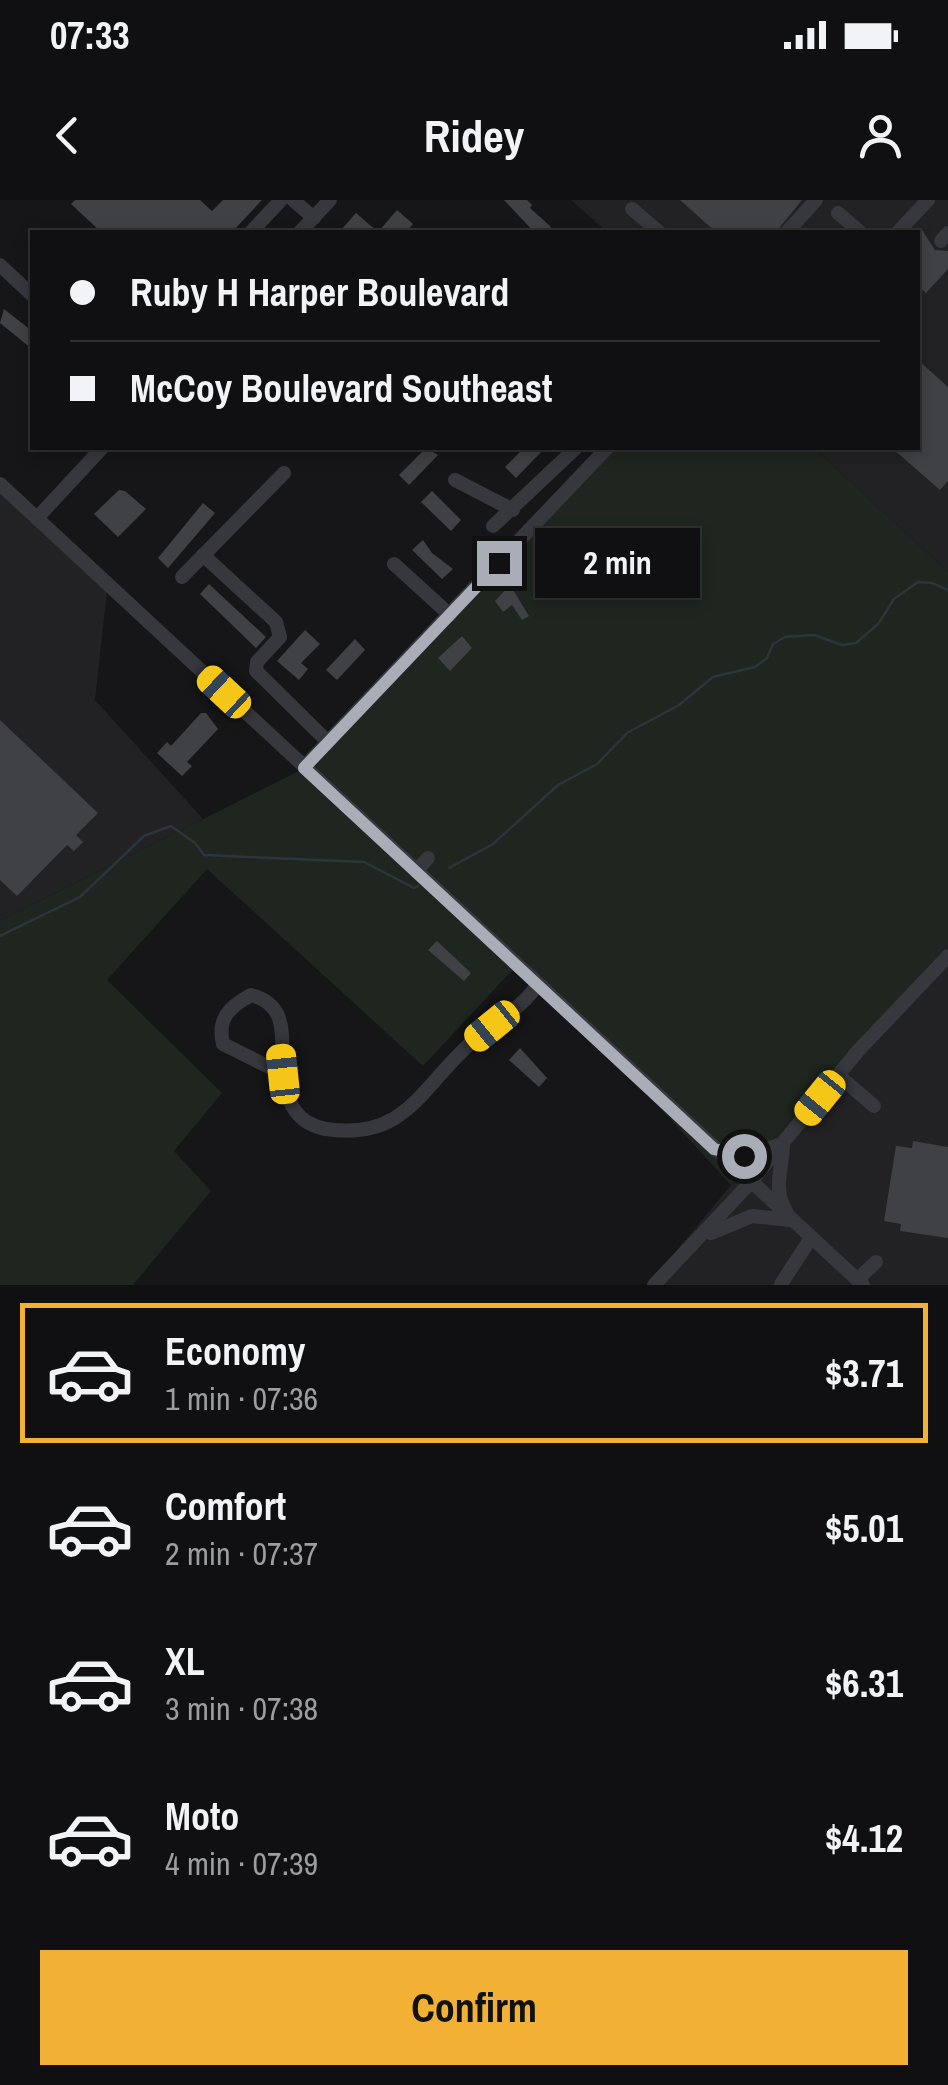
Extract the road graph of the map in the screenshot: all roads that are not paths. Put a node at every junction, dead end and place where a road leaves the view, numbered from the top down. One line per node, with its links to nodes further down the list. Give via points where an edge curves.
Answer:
1 (281, 200): 9 (street)
2 (293, 200): 8 (street)
3 (330, 200): 8 (street)
4 (816, 200): 12 (street)
5 (928, 200): 14 (street)
6 (632, 209): 11 (street)
7 (838, 213): 13 (street)
8 (314, 218): 10 (street)
9 (253, 230)
10 (302, 230)
11 (658, 230)
12 (789, 230)
13 (858, 230)
14 (900, 230)
15 (0, 264): 17 (street)
16 (30, 270): 17 (street)
17 (19, 282): 18 (street)
18 (30, 292)
19 (100, 450): 26 (street)
20 (574, 450): 25 (street)
21 (606, 450): 31 (street)
22 (284, 472): 28 (street)
23 (455, 480): 25 (street)
24 (0, 484): 26 (street)
25 (513, 510): 27 (street)
26 (36, 518): 33 (street)
27 (493, 526)
28 (203, 556): 30 (street); 32 (street, via 276,622 280,637 256,672)
29 (394, 564): 31 (street)
30 (182, 576)
31 (450, 615): 32 (street)
32 (328, 742): 33 (street)
33 (304, 768): 35 (street)
34 (428, 858): 35 (street)
35 (416, 871): 37 (street)
36 (948, 956): 39 (street)
37 (537, 985): 38 (street, via 394,1120 374,1130 315,1127 291,1108); 42 (street)
38 (283, 1074): 38 (street, via 280,1014 269,1000 251,996 235,1004 224,1016 223,1044)
39 (838, 1075): 40 (street); 41 (street)
40 (874, 1106)
41 (782, 1144): 42 (street, via 744,1156); 43 (street); 44 (street, via 777,1179)
42 (714, 1149): 43 (street)
43 (750, 1183): 44 (street); 46 (street)
44 (791, 1220): 45 (street); 46 (street, via 752,1216)
45 (811, 1238): 48 (street); 49 (street)
46 (697, 1241): 50 (street)
47 (876, 1262): 48 (street)
48 (860, 1282)
49 (782, 1284)
50 (654, 1285)

